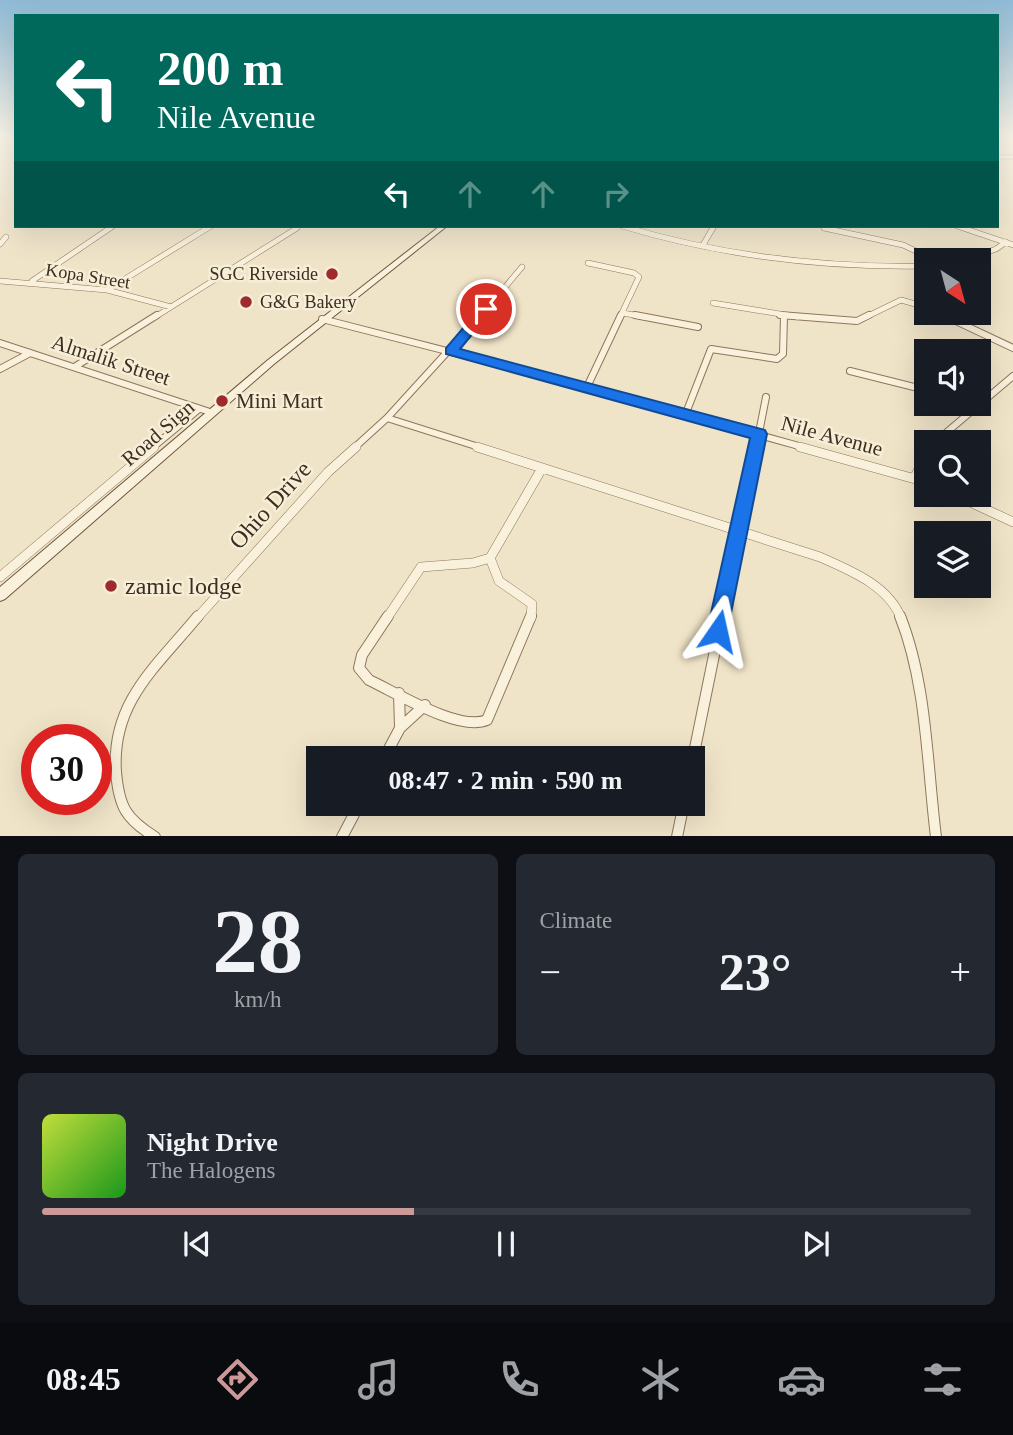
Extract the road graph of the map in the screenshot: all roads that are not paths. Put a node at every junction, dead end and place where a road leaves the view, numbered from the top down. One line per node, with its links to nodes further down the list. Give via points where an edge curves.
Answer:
1 (110, 228): 20 (street)
2 (208, 228): 21 (street)
3 (298, 228): 24 (street)
4 (441, 228): 27 (main road, Road Sign)
5 (631, 228): 12 (street)
6 (713, 228): 12 (street)
7 (824, 228): 14 (street)
8 (963, 228): 10 (street)
9 (6, 237): 11 (street)
10 (1006, 242): 13 (street); 15 (street)
11 (0, 244)
12 (703, 245): 17 (street, via 800,265)
13 (1013, 245)
14 (914, 250)
15 (991, 251)
16 (588, 263): 25 (street, via 638,274)
17 (914, 266)
18 (522, 267): 32 (street, Ohio Drive)
19 (0, 281): 20 (street, Kopa Street)
20 (32, 281): 21 (street, Kopa Street)
21 (107, 290): 24 (street, Kopa Street)
22 (914, 302): 26 (street, via 905,299 857,321)
23 (713, 303): 26 (street)
24 (171, 307): 34 (street)
25 (622, 313): 29 (street); 38 (street)
26 (784, 316): 44 (street, via 783,354 777,359 711,349)
27 (322, 319): 32 (street, Nile Avenue); 43 (main road, Road Sign)
28 (966, 326): 31 (street)
29 (698, 327)
30 (0, 342): 33 (street, Almalik Street)
31 (1013, 348)
32 (451, 351): 38 (street, Nile Avenue); 46 (street, Ohio Drive)
33 (30, 353): 34 (street, Almalik Street); 35 (street)
34 (76, 366): 42 (street, Almalik Street)
35 (0, 369)
36 (850, 371): 39 (street)
37 (1013, 376): 40 (street)
38 (587, 387): 44 (street, Nile Avenue)
39 (914, 387)
40 (991, 394)
41 (766, 397): 48 (street)
42 (199, 409): 43 (street, Almalik Street); 55 (street)
43 (210, 412): 56 (main road, Road Sign)
44 (686, 413): 48 (street, Nile Avenue)
45 (965, 416): 47 (street)
46 (387, 418): 49 (street); 64 (street, Ohio Drive, via 328,472 135,692 119,724 115,754 118,793 131,821)
47 (949, 430)
48 (759, 434): 50 (street, Nile Avenue); 53 (street)
49 (541, 470): 53 (street); 54 (street)
50 (914, 477)
51 (981, 507): 52 (street)
52 (1013, 522)
53 (739, 530): 61 (street); 67 (street, via 866,578 898,610 918,690)
54 (490, 558): 57 (street, via 473,566 421,567 410,579 362,655 359,668 369,680); 58 (street, via 490,571 498,583 532,604 531,621 487,720 475,725)
55 (0, 577)
56 (0, 595)
57 (399, 693): 58 (street); 59 (street)
58 (425, 705): 59 (street)
59 (400, 727): 60 (street)
60 (390, 746)
61 (695, 746)
62 (353, 816): 65 (street)
63 (681, 816): 66 (street)
64 (155, 836)
65 (342, 836)
66 (677, 836)
67 (936, 836)

